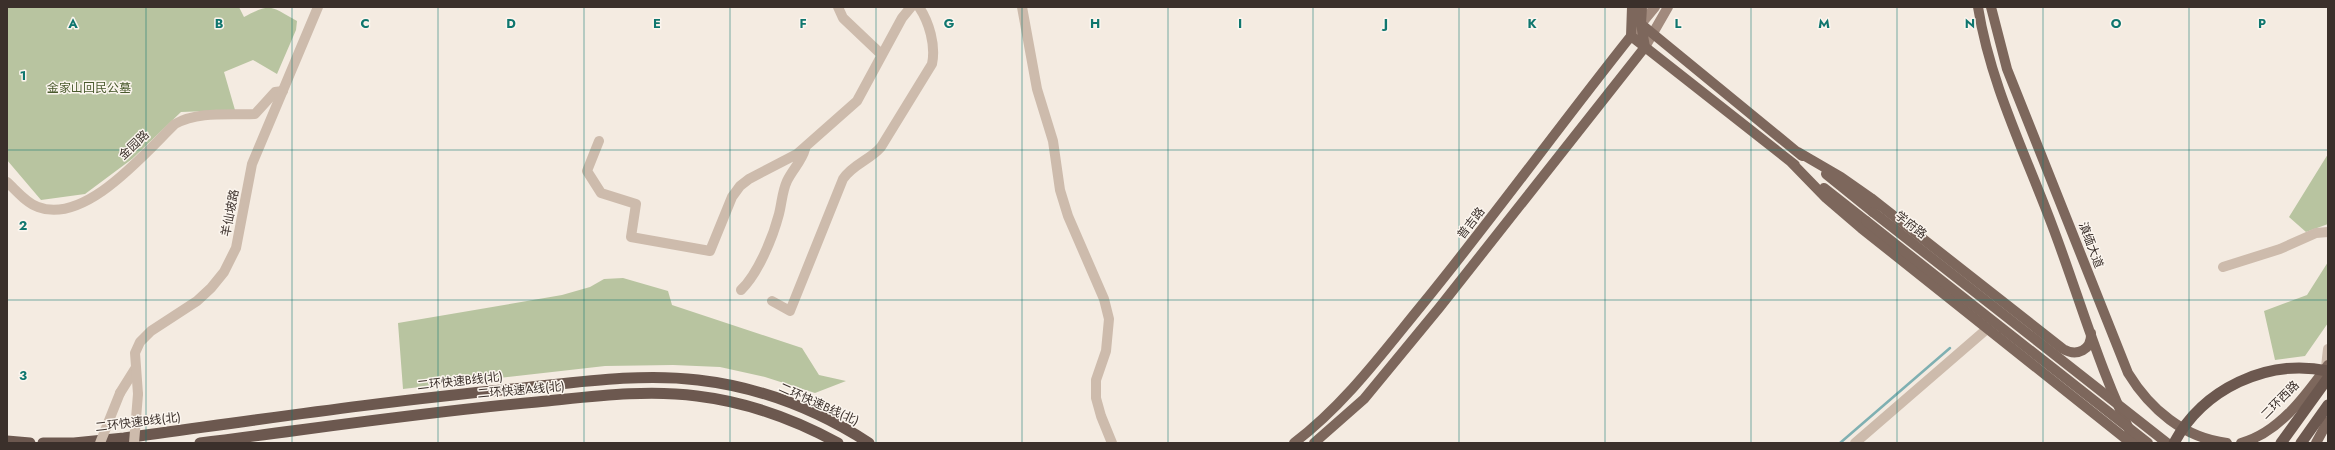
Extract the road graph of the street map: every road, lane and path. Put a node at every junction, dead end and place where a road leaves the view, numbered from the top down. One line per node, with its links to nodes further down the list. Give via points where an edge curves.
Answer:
1 (318, 7): 17 (street, 羊仙坡路)
2 (838, 7): 16 (street, via 843,18)
3 (911, 7): 16 (street, via 902,18)
4 (919, 7): 26 (street, via 928,23 934,57 932,64 881,148 849,170 843,178 790,311)
5 (1022, 7): 44 (street, via 1037,89 1054,141 1060,190 1068,216 1104,299 1109,319 1106,351 1096,380 1096,398)
6 (1632, 7): 14 (main road)
7 (1642, 7): 12 (main road)
8 (1655, 7): 12 (main road, 普吉路)
9 (1668, 7): 13 (main road)
10 (1978, 7): 28 (main road, via 1988,58)
11 (1991, 7): 53 (main road, 滇缅大道, via 2007,69 2128,372 2148,401 2172,422 2197,435)
12 (1641, 24): 13 (main road, 学府路); 14 (main road, 普吉路); 15 (main road)
13 (1652, 33): 15 (main road); 20 (main road, 学府路)
14 (1631, 36): 15 (main road, 学府路); 45 (main road, 普吉路, via 1478,237 1353,389 1314,428)
15 (1645, 47): 21 (main road, 学府路); 46 (main road, via 1444,302 1364,399)
16 (882, 55): 19 (street, via 857,101)
17 (283, 91): 22 (street, 金园路, via 275,92 255,114 185,118 88,201 69,209 49,210 36,207); 32 (street, 羊仙坡路, via 252,164 236,248 224,272 197,301 151,331 140,342 135,353)
18 (599, 141): 19 (street, via 587,170 601,194 636,204 631,237 710,251 732,197 740,186)
19 (805, 147): 25 (street, via 804,155 787,180 779,213 755,274)
20 (1798, 152): 29 (main road, via 1871,198); 51 (main road, 学府路, bridge)
21 (1790, 161): 27 (main road, 学府路, via 1853,222); 50 (main road, 学府路, bridge)
22 (7, 182)
23 (2328, 232): 24 (street, via 2316,233 2280,249)
24 (2223, 267)
25 (741, 290)
26 (772, 301)
27 (1988, 328): 31 (main road, 学府路); 47 (street)
28 (2091, 329): 29 (main road, via 2089,345 2077,353 2063,349); 49 (main road)
29 (2047, 337): 31 (main road, via 2050,344 2046,356 2037,362)
30 (2328, 349): 33 (street)
31 (2029, 361): 48 (main road, 学府路)
32 (135, 369): 39 (street, bridge, via 120,393); 40 (street, 羊仙坡路, bridge, via 138,394)
33 (2328, 370): 52 (highway, bridge, via 2281,370 2256,375 2233,384 2213,396 2196,411); 55 (main road, 二环西路, via 2282,418 2261,434); 57 (highway, bridge)
34 (2328, 405): 58 (highway)
35 (2328, 421): 59 (main road)
36 (7, 441): 37 (highway)
37 (30, 443)
38 (43, 443): 43 (highway, 二环快速B线(北), via 124,438 462,393 607,380 675,378 712,382 763,394 805,409)
39 (100, 443)
40 (134, 443)
41 (200, 443): 42 (highway, 二环快速A线(北), via 464,409 646,394 716,398 758,409 799,424)
42 (838, 443)
43 (869, 443)
44 (1112, 443)
45 (1294, 443)
46 (1314, 443)
47 (1855, 443)
48 (2131, 443)
49 (2136, 443)
50 (2148, 443)
51 (2168, 443)
52 (2174, 443)
53 (2227, 443)
54 (2236, 443): 55 (main road)
55 (2241, 443): 56 (main road)
56 (2248, 443)
57 (2281, 443)
58 (2301, 443)
59 (2316, 443)

